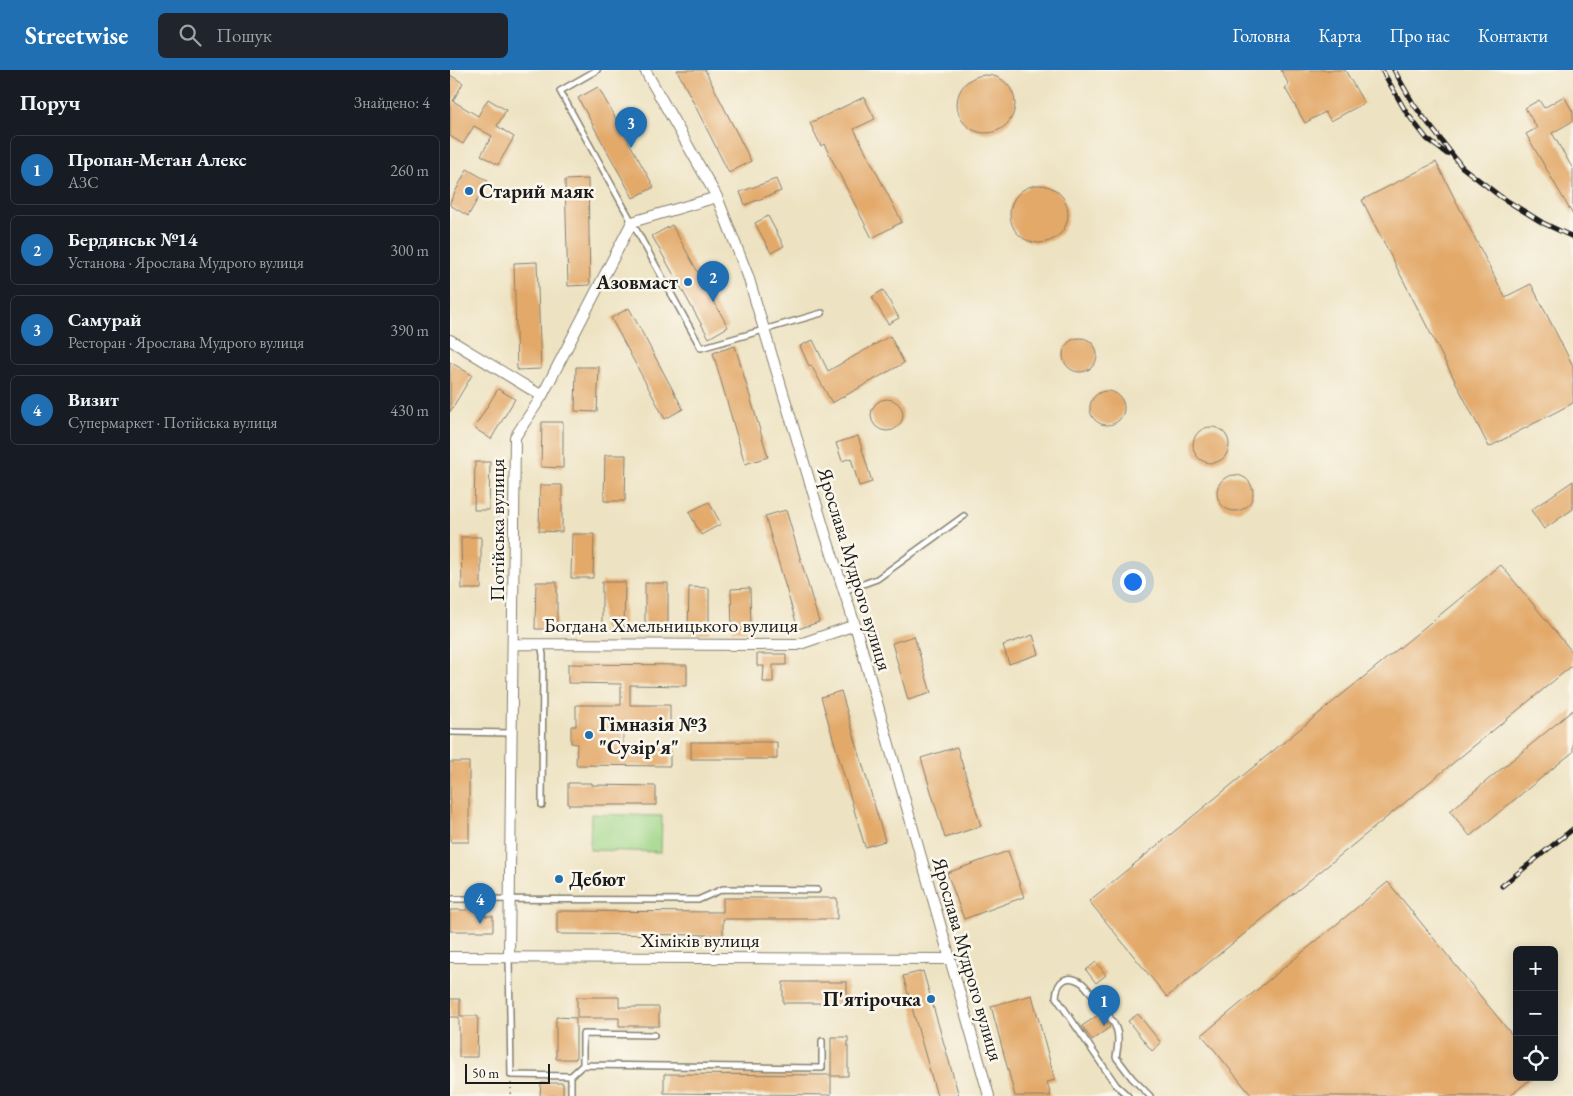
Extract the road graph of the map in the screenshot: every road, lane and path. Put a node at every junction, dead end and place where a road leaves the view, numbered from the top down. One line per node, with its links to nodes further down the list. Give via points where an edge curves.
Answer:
1 (597, 70): 4 (lane, via 560,91)
2 (645, 70): 3 (street, Ярослава Мудрого вулиця)
3 (717, 197): 4 (street); 6 (street, Ярослава Мудрого вулиця, via 748,276)
4 (632, 222): 6 (lane, via 701,348); 8 (street, Потійська вулиця)
5 (822, 313): 6 (lane)
6 (764, 330): 10 (street, Ярослава Мудрого вулиця)
7 (450, 340): 8 (street)
8 (542, 396): 12 (street, Потійська вулиця, via 515,437)
9 (964, 516): 10 (lane, via 877,579)
10 (844, 591): 11 (street, Ярослава Мудрого вулиця)
11 (855, 625): 13 (street, Богдана Хмельницького вулиця, via 797,645); 22 (street, Ярослава Мудрого вулиця)
12 (514, 644): 13 (street, Богдана Хмельницького вулиця); 15 (street, Потійська вулиця)
13 (541, 644): 16 (lane)
14 (450, 732): 15 (lane)
15 (512, 733): 19 (street, Потійська вулиця)
16 (542, 805)
17 (818, 890): 19 (lane, via 723,890 698,900)
18 (450, 899): 19 (lane)
19 (510, 899): 21 (street, Потійська вулиця)
20 (450, 956): 21 (street, Хіміків вулиця)
21 (509, 957): 22 (street, Хіміків вулиця); 26 (lane)
22 (949, 959): 30 (street, Ярослава Мудрого вулиця)
23 (654, 1034): 25 (lane, via 583,1034)
24 (822, 1041): 25 (lane, via 822,1068)
25 (584, 1065): 27 (lane)
26 (511, 1075): 27 (lane); 28 (path)
27 (571, 1076): 29 (lane)
28 (511, 1096)
29 (571, 1096)
30 (989, 1096)
31 (1128, 1096): 32 (lane, via 1116,1085 1056,997 1057,987 1062,981 1070,979 1083,983 1116,1026 1116,1057)
32 (1150, 1096)

